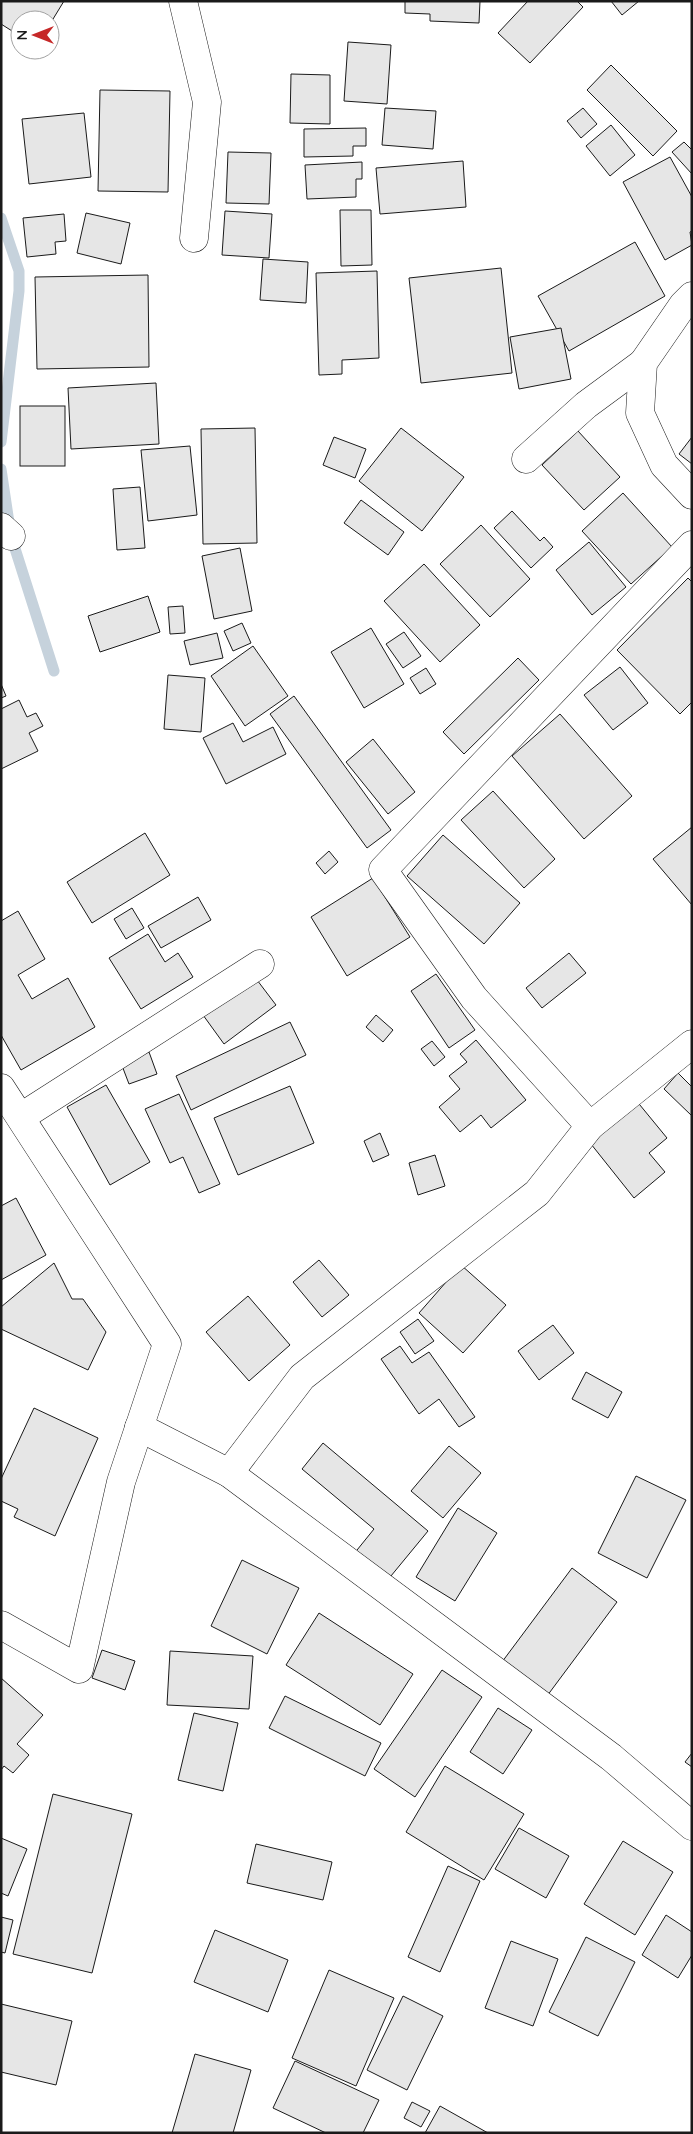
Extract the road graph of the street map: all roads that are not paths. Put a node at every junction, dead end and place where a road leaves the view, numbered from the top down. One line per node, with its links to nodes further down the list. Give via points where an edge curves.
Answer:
1 (183, 1): 2 (street, via 207,102)
2 (194, 238)
3 (692, 296): 4 (street)
4 (643, 362): 5 (street, via 586,405); 6 (street, via 640,413 664,465)
5 (526, 459)
6 (692, 495)
7 (692, 545): 12 (street, via 383,870 474,998)
8 (260, 964): 11 (street)
9 (692, 1044): 12 (street)
10 (1, 1088): 11 (street)
11 (21, 1117): 13 (street, via 167,1344)
12 (590, 1126): 14 (street, via 537,1193 302,1377)
13 (139, 1427): 14 (street); 15 (street, via 121,1482 79,1669)
14 (229, 1473): 16 (street, via 611,1756)
15 (1, 1625)
16 (692, 1826)

